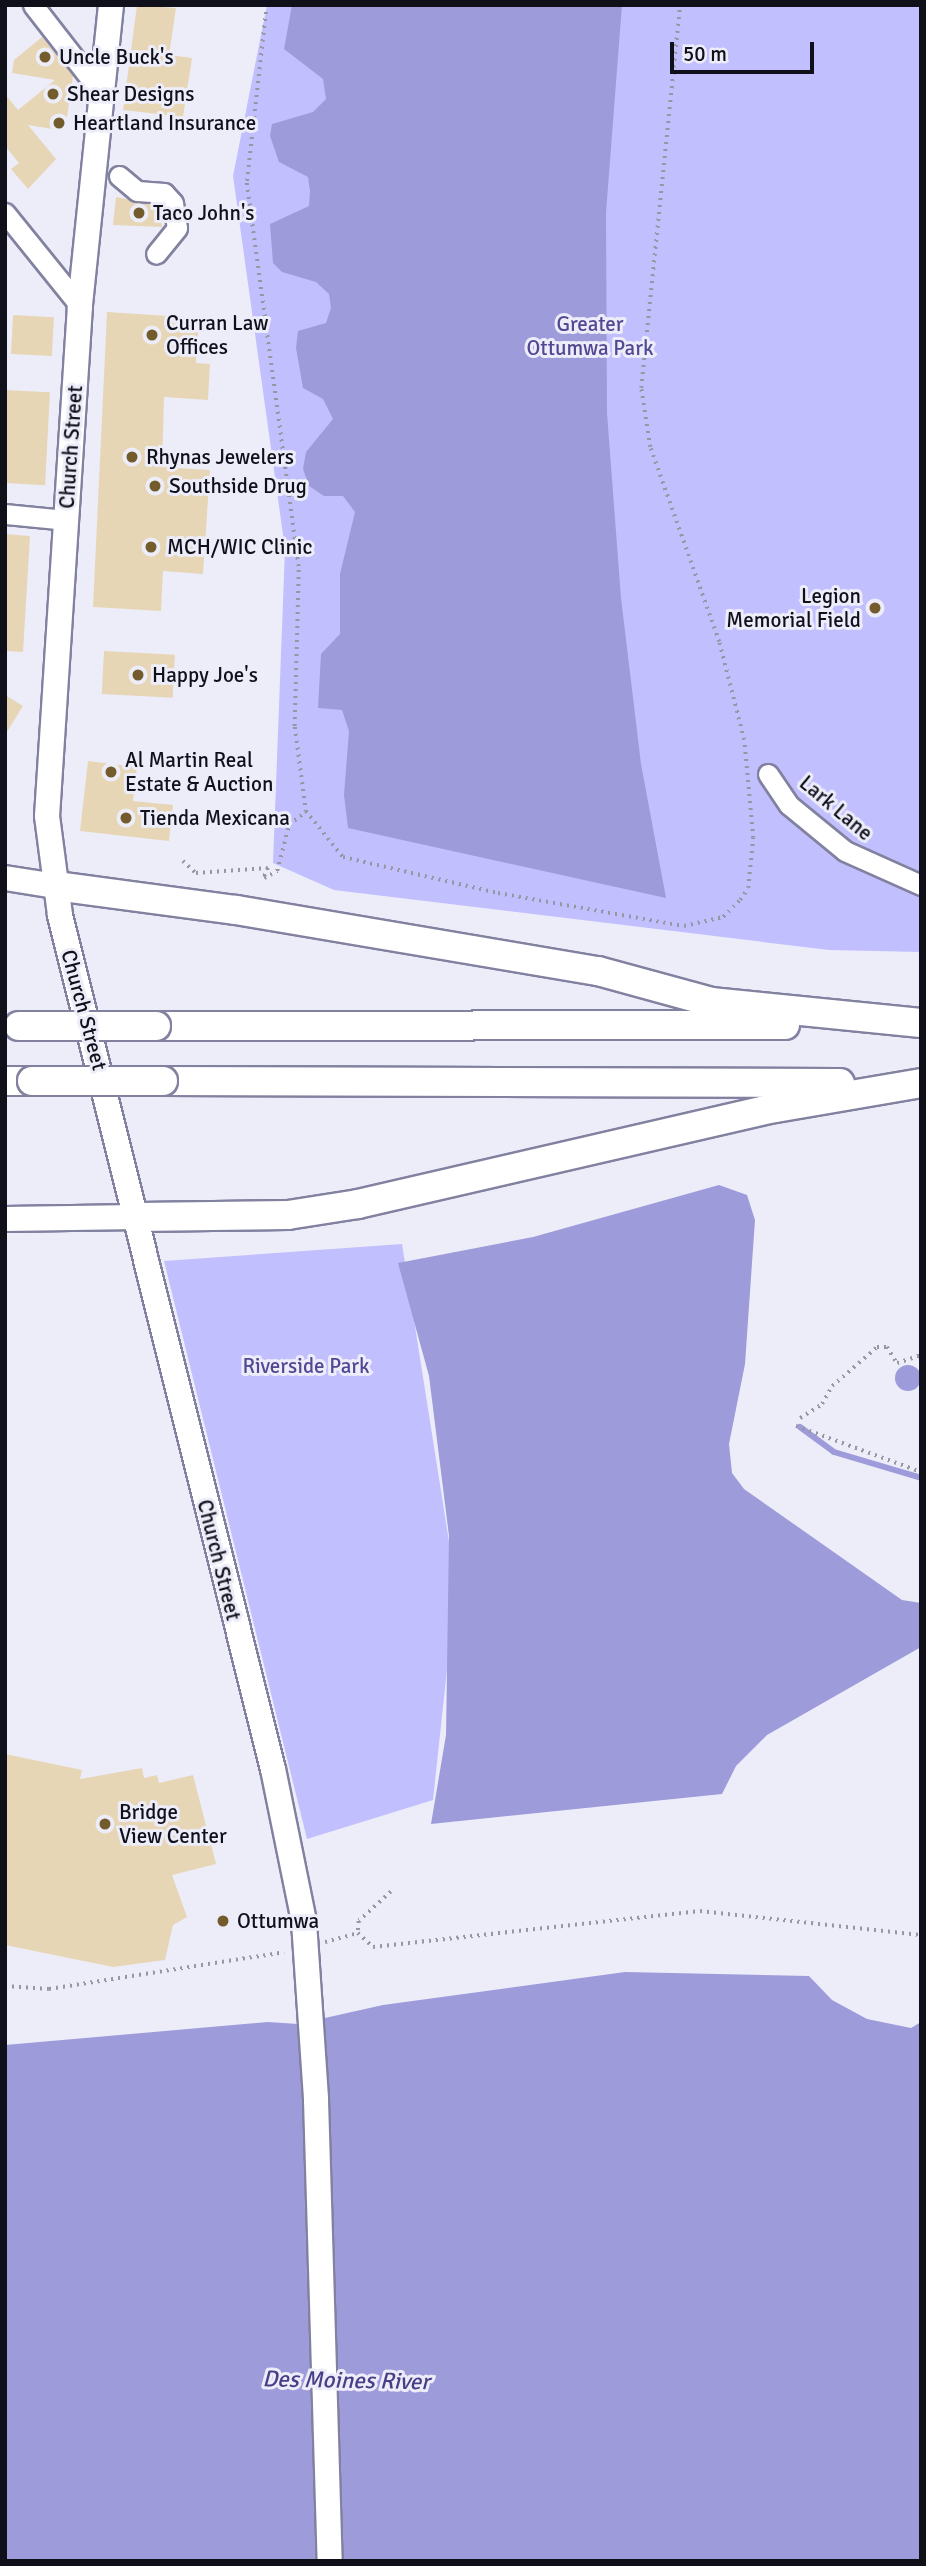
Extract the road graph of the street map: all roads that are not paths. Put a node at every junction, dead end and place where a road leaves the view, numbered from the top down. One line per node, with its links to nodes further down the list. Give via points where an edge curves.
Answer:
1 (33, 5): 3 (street)
2 (111, 5): 3 (main road, Church Street)
3 (100, 91): 7 (main road, Church Street)
4 (119, 176): 6 (street, via 137,191 164,193 173,203 177,228)
5 (5, 213): 7 (street)
6 (156, 254)
7 (80, 306): 9 (main road, Church Street)
8 (5, 514): 9 (street)
9 (66, 520): 13 (main road, Church Street, via 47,816)
10 (768, 774): 12 (street, Lark Lane, via 789,805 845,851)
11 (5, 878): 13 (main road)
12 (921, 885)
13 (56, 886): 14 (highway, via 571,966 711,1002); 18 (main road, Church Street)
14 (921, 1024): 15 (highway, bridge)
15 (12, 1026)
16 (18, 1081): 17 (highway, bridge)
17 (921, 1083): 18 (highway, via 775,1108 358,1204 288,1215)
18 (138, 1217): 19 (main road); 20 (main road, Church Street, via 273,1769 306,1948)
19 (5, 1219)
20 (330, 2561)

